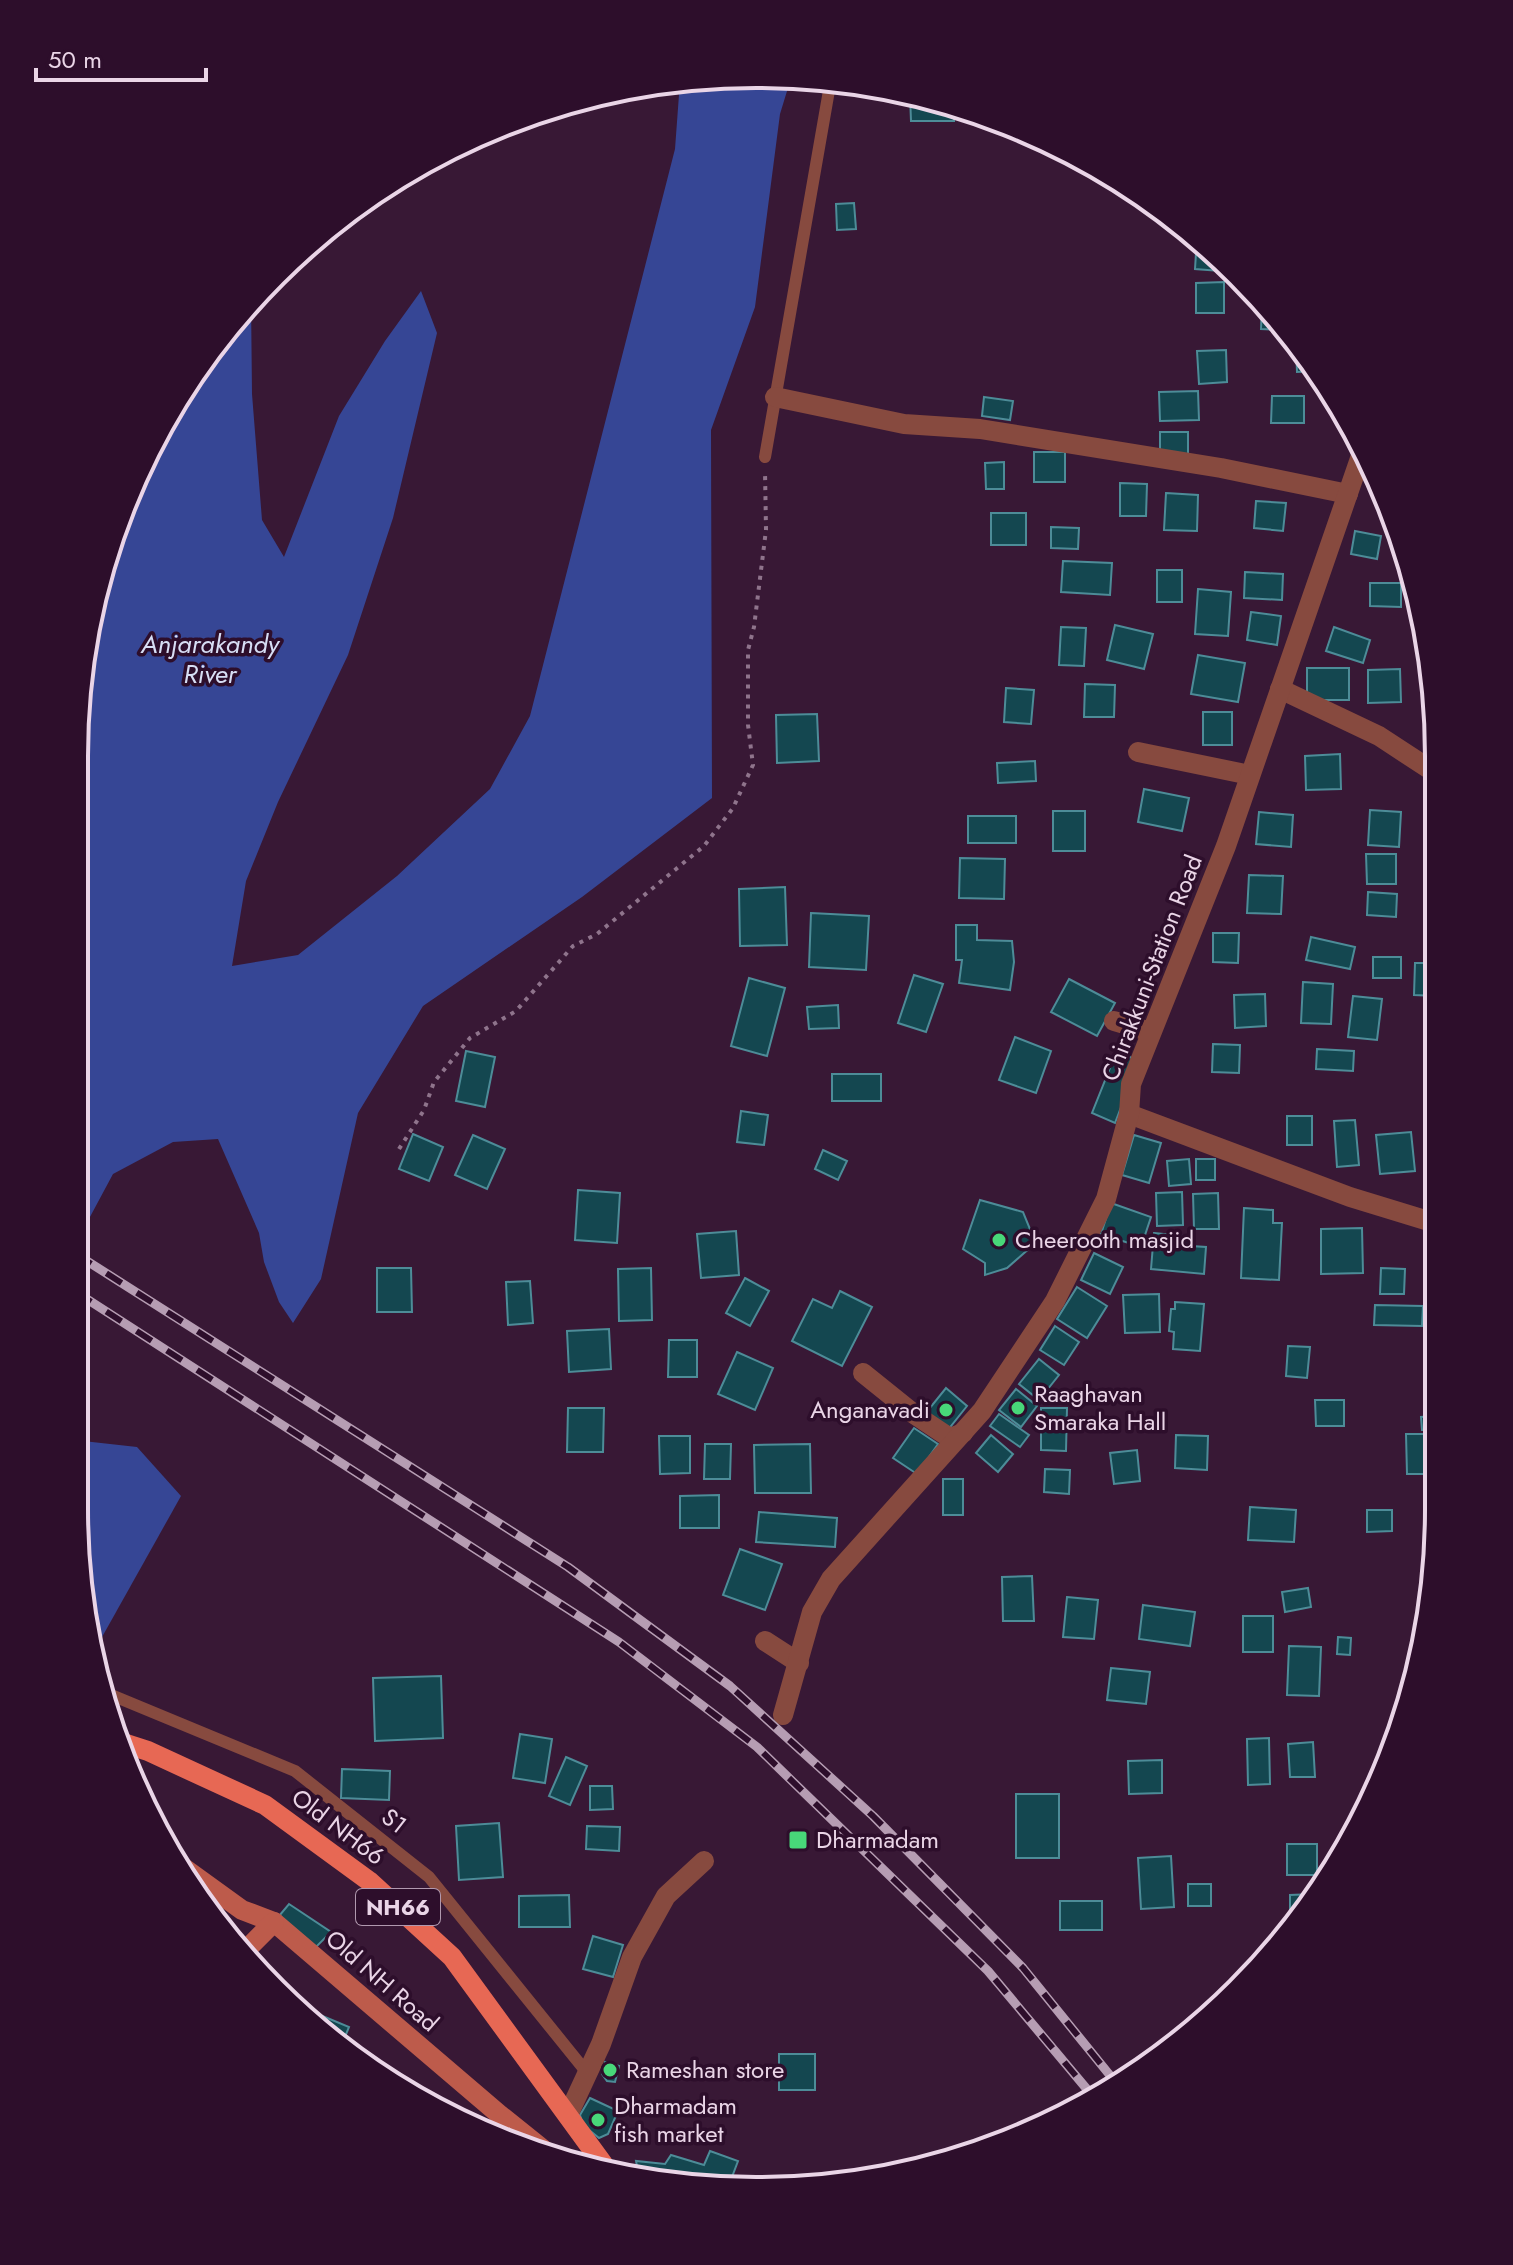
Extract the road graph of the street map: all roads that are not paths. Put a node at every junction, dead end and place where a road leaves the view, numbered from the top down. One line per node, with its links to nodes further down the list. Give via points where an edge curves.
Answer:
1 (829, 92): 2 (lane)
2 (775, 397): 3 (lane); 5 (street, via 904,424 980,429)
3 (765, 457)
4 (1358, 465): 5 (street, Chirakkuni-Station Road)
5 (1348, 494): 6 (street, Chirakkuni-Station Road, via 1290,636)
6 (1280, 689): 8 (street, via 1379,736); 9 (street, Chirakkuni-Station Road)
7 (1138, 752): 9 (street)
8 (1425, 766)
9 (1250, 775): 11 (street, Chirakkuni-Station Road)
10 (1114, 1021): 11 (street)
11 (1151, 1032): 12 (street, Chirakkuni-Station Road, via 1131,1084)
12 (1129, 1114): 13 (street); 15 (street, Chirakkuni-Station Road, via 1106,1199 1055,1301)
13 (1425, 1220)
14 (863, 1373): 15 (street, via 950,1438)
15 (963, 1433): 17 (street, Chirakkuni-Station Road, via 831,1579 812,1612)
16 (765, 1641): 17 (street)
17 (799, 1663): 19 (street, Chirakkuni-Station Road)
18 (115, 1697): 25 (lane, S1, via 295,1771 429,1877)
19 (783, 1715)
20 (132, 1746): 26 (main road, Old NH66 / NH66, via 265,1805 369,1881 452,1957)
21 (704, 1861): 25 (street, via 666,1896 632,1957)
22 (202, 1881): 23 (street, Old NH Road, via 242,1910)
23 (274, 1922): 24 (street); 27 (street, Old NH Road)
24 (251, 1945)
25 (588, 2074): 26 (street)
26 (568, 2115): 28 (main road, Old NH66 / NH66)
27 (526, 2136)
28 (598, 2158)

